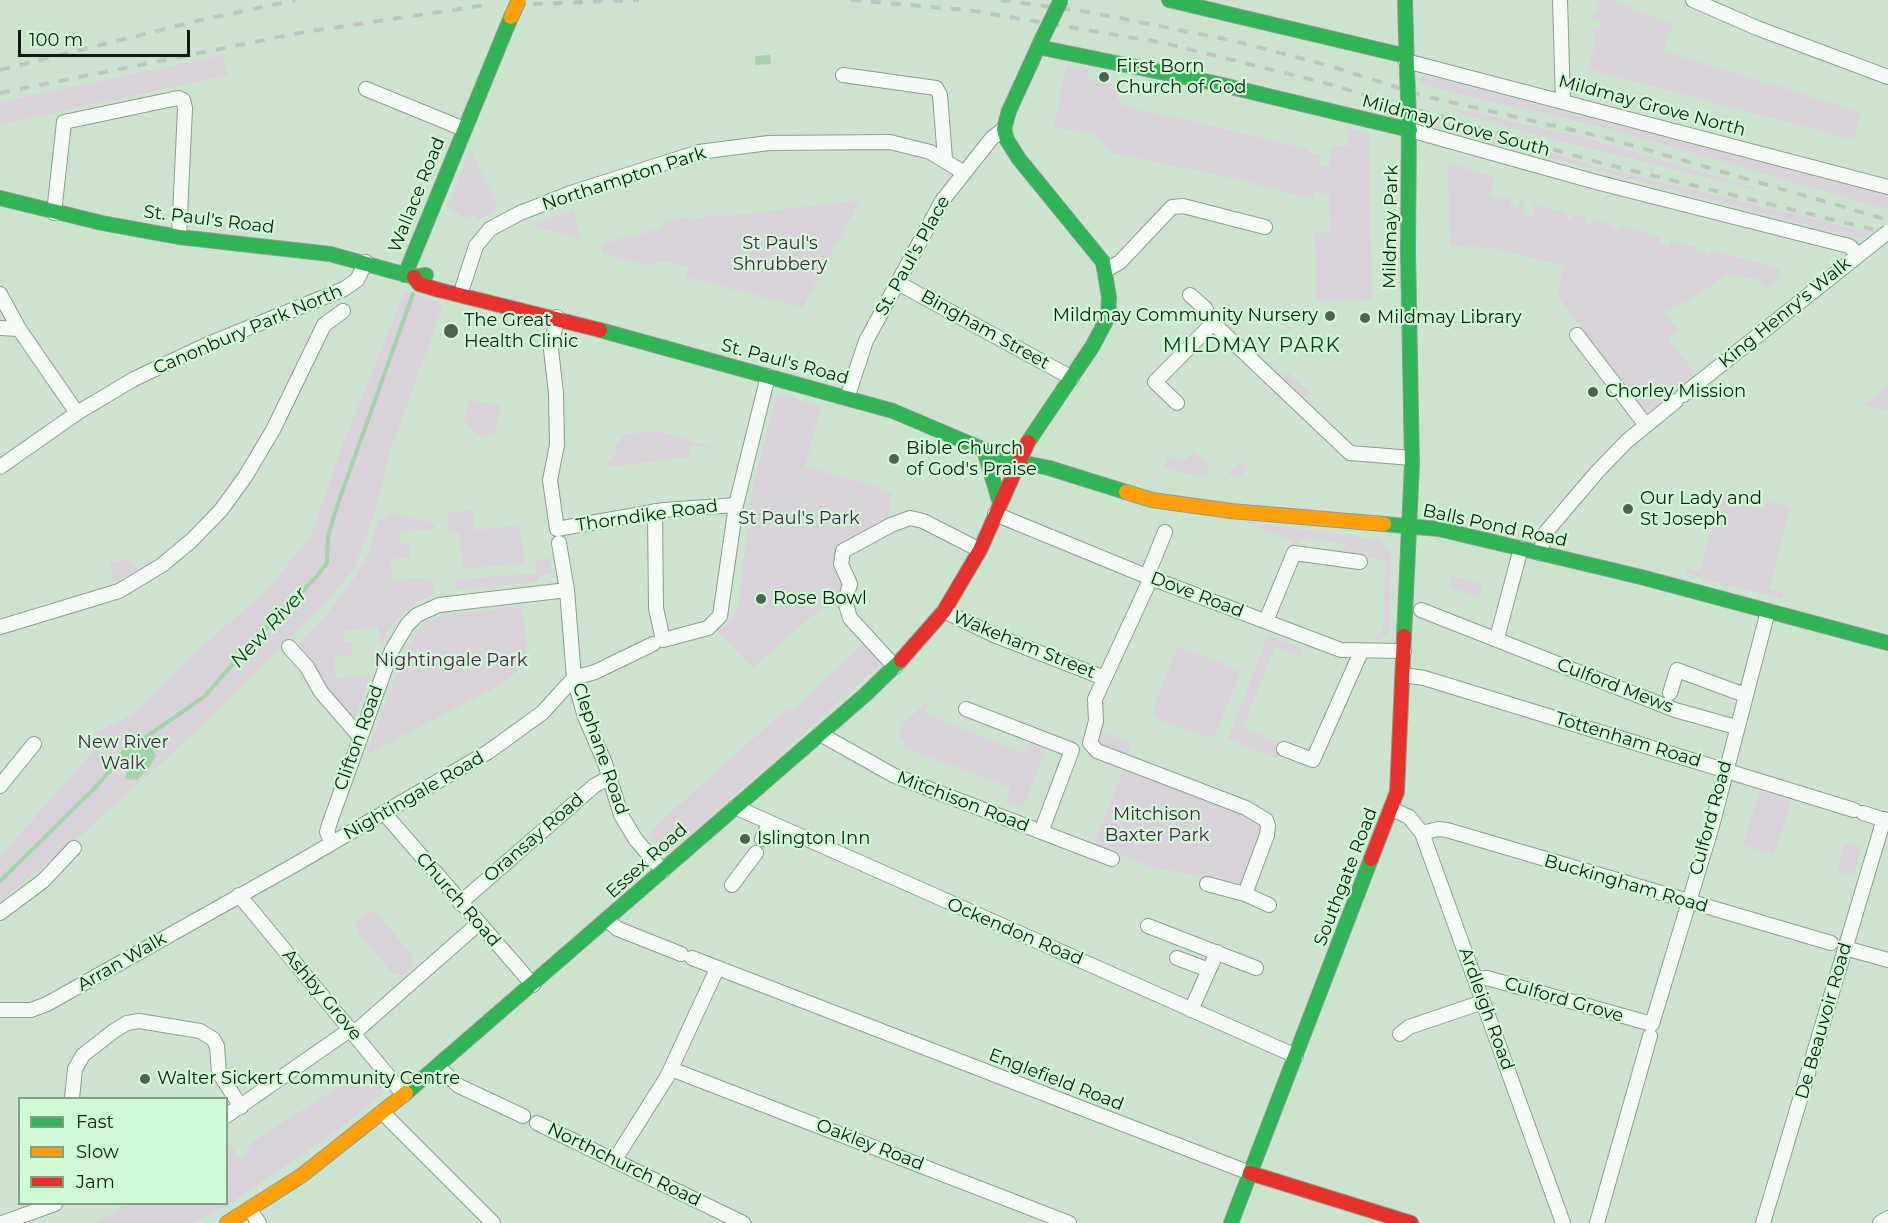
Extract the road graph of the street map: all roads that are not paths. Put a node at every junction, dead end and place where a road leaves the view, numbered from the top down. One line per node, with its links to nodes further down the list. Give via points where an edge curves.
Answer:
1 (519, 0): 14 (main road, Wallace Road, bridge)
2 (1060, 0): 7 (main road, bridge)
3 (1169, 0): 8 (main road, Mildmay Grove North, via 1283,25)
4 (1405, 0): 8 (main road, Mildmay Park)
5 (1560, 0): 12 (street)
6 (1693, 0): 10 (street)
7 (1040, 44): 13 (main road, Mildmay Grove South); 15 (main road)
8 (1406, 63): 12 (street, Mildmay Grove North); 13 (main road, Mildmay Park, bridge)
9 (843, 75): 16 (street, via 936,88 940,95)
10 (1888, 77)
11 (366, 89): 14 (street, Wallace Road)
12 (1563, 101): 18 (street, Mildmay Grove North)
13 (1410, 124): 24 (street, Mildmay Grove South, via 1619,188 1849,246); 46 (main road, Mildmay Park)
14 (464, 129): 27 (main road, Wallace Road)
15 (1004, 129): 17 (street, St. Paul's Place); 26 (main road, via 1012,149 1090,243)
16 (945, 159): 17 (street, Northampton Park); 29 (street, Northampton Park, via 916,147 876,142 769,142 699,153 571,193 490,229 476,246)
17 (963, 172): 28 (street, St. Paul's Place, via 942,201)
18 (1888, 187)
19 (0, 198): 20 (main road, St. Paul's Road)
20 (54, 213): 23 (main road, St. Paul's Road); 23 (street, via 64,122 174,97 183,100 185,108)
21 (1264, 227): 26 (street, via 1183,206 1172,207 1120,262)
22 (1886, 234): 24 (street, King Henry's Walk)
23 (179, 237): 25 (main road, St. Paul's Road, via 278,246)
24 (1858, 254): 44 (street, King Henry's Walk)
25 (366, 262): 27 (main road, St. Paul's Road); 43 (street, Canonbury Park North, via 357,280 344,289 169,361)
26 (1106, 270): 40 (main road, Essex Road, via 1108,317)
27 (409, 276): 29 (main road, St. Paul's Road, via 423,274); 33 (main road, St. Paul's Road, via 419,284 439,290 526,313)
28 (898, 283): 40 (street, Bingham Street); 41 (street, St. Paul's Place, via 866,341)
29 (463, 286): 33 (main road, St. Paul's Road, via 528,304)
30 (0, 294): 37 (street)
31 (1190, 295): 35 (street, via 1205,308)
32 (343, 311): 65 (street, via 324,325 273,430 245,477 192,540 162,565 119,591)
33 (537, 312): 34 (main road, St. Paul's Road)
34 (557, 317): 39 (main road, St. Paul's Road); 54 (street, Clephane Road, via 551,349 558,445 550,480)
35 (1213, 323): 42 (street, via 1155,382); 46 (street, via 1350,453)
36 (0, 328): 37 (street)
37 (19, 329): 43 (street)
38 (1577, 336): 44 (street)
39 (768, 376): 41 (main road, St. Paul's Road); 49 (street)
40 (1072, 378): 47 (main road, Essex Road, via 1032,435)
41 (847, 398): 45 (main road, St. Paul's Road, via 920,421)
42 (1177, 403)
43 (77, 413): 48 (street, Canonbury Park North)
44 (1645, 424): 57 (street, King Henry's Walk, via 1551,526)
45 (984, 450): 47 (main road, St. Paul's Road); 50 (main road, via 994,476)
46 (1412, 458): 52 (main road, Mildmay Park)
47 (1019, 462): 50 (main road, Essex Road); 52 (main road, Balls Pond Road, via 1168,503)
48 (0, 467)
49 (736, 505): 51 (street, Thorndike Road); 67 (street, via 716,624)
50 (998, 509): 56 (main road, Essex Road); 59 (street, Dove Road)
51 (655, 511): 54 (street, Thorndike Road); 67 (street)
52 (1409, 526): 55 (main road, Balls Pond Road); 70 (main road, Southgate Road)
53 (1165, 532): 59 (street)
54 (558, 536): 60 (street, Clephane Road)
55 (1521, 548): 57 (main road, Balls Pond Road); 66 (street)
56 (980, 550): 63 (main road, Essex Road); 72 (street, via 910,518 843,551 841,564 849,584 845,601 850,618)
57 (1540, 553): 62 (main road, Balls Pond Road)
58 (1360, 562): 64 (street, via 1294,553)
59 (1149, 577): 64 (street, Dove Road); 75 (street)
60 (567, 590): 74 (street, Clephane Road); 81 (street, Clifton Road, via 448,603 417,615 392,650)
61 (1421, 609): 66 (street, Culford Mews)
62 (1768, 610): 68 (main road, Balls Pond Road); 77 (street, Culford Road)
63 (944, 611): 72 (main road, Essex Road); 75 (street, Wakeham Street, via 993,635)
64 (1266, 621): 71 (street, Dove Road, via 1341,650)
65 (0, 627)
66 (1497, 638): 79 (street, Culford Mews, via 1675,710)
67 (658, 642): 74 (street)
68 (1888, 643)
69 (288, 647): 81 (street)
70 (1404, 651): 71 (street, Dove Road); 73 (main road, Southgate Road)
71 (1361, 652): 83 (street, via 1313,759)
72 (895, 667): 80 (main road, Essex Road)
73 (1403, 675): 84 (street, Tottenham Road, via 1424,678); 88 (main road, Southgate Road, via 1399,776)
74 (574, 678): 85 (street, Clephane Road); 89 (street, Nightingale Road, via 558,698 525,726)
75 (1104, 678): 102 (street, via 1095,699 1096,721 1089,738 1092,748 1246,808 1266,820 1267,835)
76 (1670, 693): 77 (street, via 1679,664)
77 (1745, 695): 79 (street, Culford Road)
78 (966, 709): 92 (street, via 1072,750)
79 (1736, 727): 84 (street, Culford Road)
80 (820, 734): 87 (main road, Essex Road); 92 (street, Mitchison Road, via 893,775)
81 (360, 737): 95 (street, Clifton Road, via 328,829)
82 (34, 744): 86 (street)
83 (1284, 749)
84 (1725, 769): 90 (street, Tottenham Road); 104 (street, Culford Road, via 1712,826)
85 (610, 777): 99 (street, Clephane Road, via 621,815); 105 (street, Oransay Road, via 594,786)
86 (0, 786)
87 (735, 807): 91 (street, Ockendon Road); 99 (main road, Essex Road)
88 (1392, 809): 93 (street, Ardleigh Road, via 1407,815); 127 (main road, Southgate Road)
89 (384, 813): 95 (street, Nightingale Road); 105 (street, Church Road)
90 (1886, 820): 112 (street, De Beauvoir Road)
91 (769, 824): 94 (street); 123 (street, Ockendon Road)
92 (1041, 832): 98 (street, Mitchison Road)
93 (1422, 833): 104 (street, Buckingham Road, via 1447,830); 119 (street, Ardleigh Road)
94 (762, 839)
95 (332, 843): 103 (street, Nightingale Road)
96 (74, 848): 107 (street, via 43,881)
97 (756, 853): 101 (street)
98 (1112, 859)
99 (663, 871): 108 (main road, Essex Road)
100 (1207, 884): 102 (street)
101 (732, 885)
102 (1245, 894): 106 (street)
103 (239, 895): 122 (street, Arran Walk, via 47,1004 31,1010); 124 (street, Ashby Grove)
104 (1687, 902): 111 (street, Buckingham Road); 125 (street, Culford Road)
105 (460, 903): 109 (street, Church Road)
106 (1269, 905)
107 (0, 913)
108 (607, 920): 117 (street, Englefield Road, via 618,929); 120 (main road, Essex Road)
109 (479, 923): 120 (street, Church Road); 124 (street)
110 (1148, 926): 113 (street)
111 (1831, 943)
112 (1845, 948): 115 (street); 152 (street, De Beauvoir Road)
113 (1217, 952): 116 (street); 118 (street)
114 (1177, 958): 118 (street)
115 (1888, 960)
116 (1256, 968)
117 (717, 969): 129 (street); 138 (street, Englefield Road)
118 (1209, 970): 123 (street)
119 (1476, 979): 121 (street, Ardleigh Road); 125 (street, Culford Grove, via 1487,978)
120 (533, 985): 128 (main road, Essex Road)
121 (1483, 1002): 126 (street, via 1409,1027); 150 (street, Ardleigh Road)
122 (0, 1010)
123 (1191, 1010): 127 (street, Ockendon Road)
124 (353, 1030): 130 (street, Ashby Grove); 132 (street)
125 (1651, 1030): 151 (street, Culford Road)
126 (1400, 1034)
127 (1296, 1056): 138 (main road, Southgate Road)
128 (438, 1067): 130 (main road, Essex Road); 135 (street, via 459,1086)
129 (671, 1069): 137 (street); 147 (street, Oakley Road)
130 (404, 1095): 133 (main road, Essex Road)
131 (72, 1097): 132 (street, via 75,1069 83,1055 114,1031 139,1021 200,1031 213,1039 219,1073)
132 (241, 1107): 134 (street)
133 (382, 1112): 140 (main road, Essex Road, via 301,1176); 145 (street)
134 (228, 1115)
135 (523, 1116)
136 (537, 1123): 137 (street, Northchurch Road)
137 (614, 1161): 146 (street, Northchurch Road)
138 (1250, 1173): 148 (main road, Southgate Road); 149 (main road, Englefield Road)
139 (50, 1205): 142 (street)
140 (250, 1210): 143 (main road, Essex Road); 144 (street)
141 (1888, 1218): 153 (street)
142 (2, 1223)
143 (227, 1223)
144 (259, 1223)
145 (493, 1223)
146 (743, 1223)
147 (1069, 1223)
148 (1231, 1223)
149 (1411, 1223)
150 (1563, 1223)
151 (1597, 1223)
152 (1763, 1223)
153 (1880, 1223)

